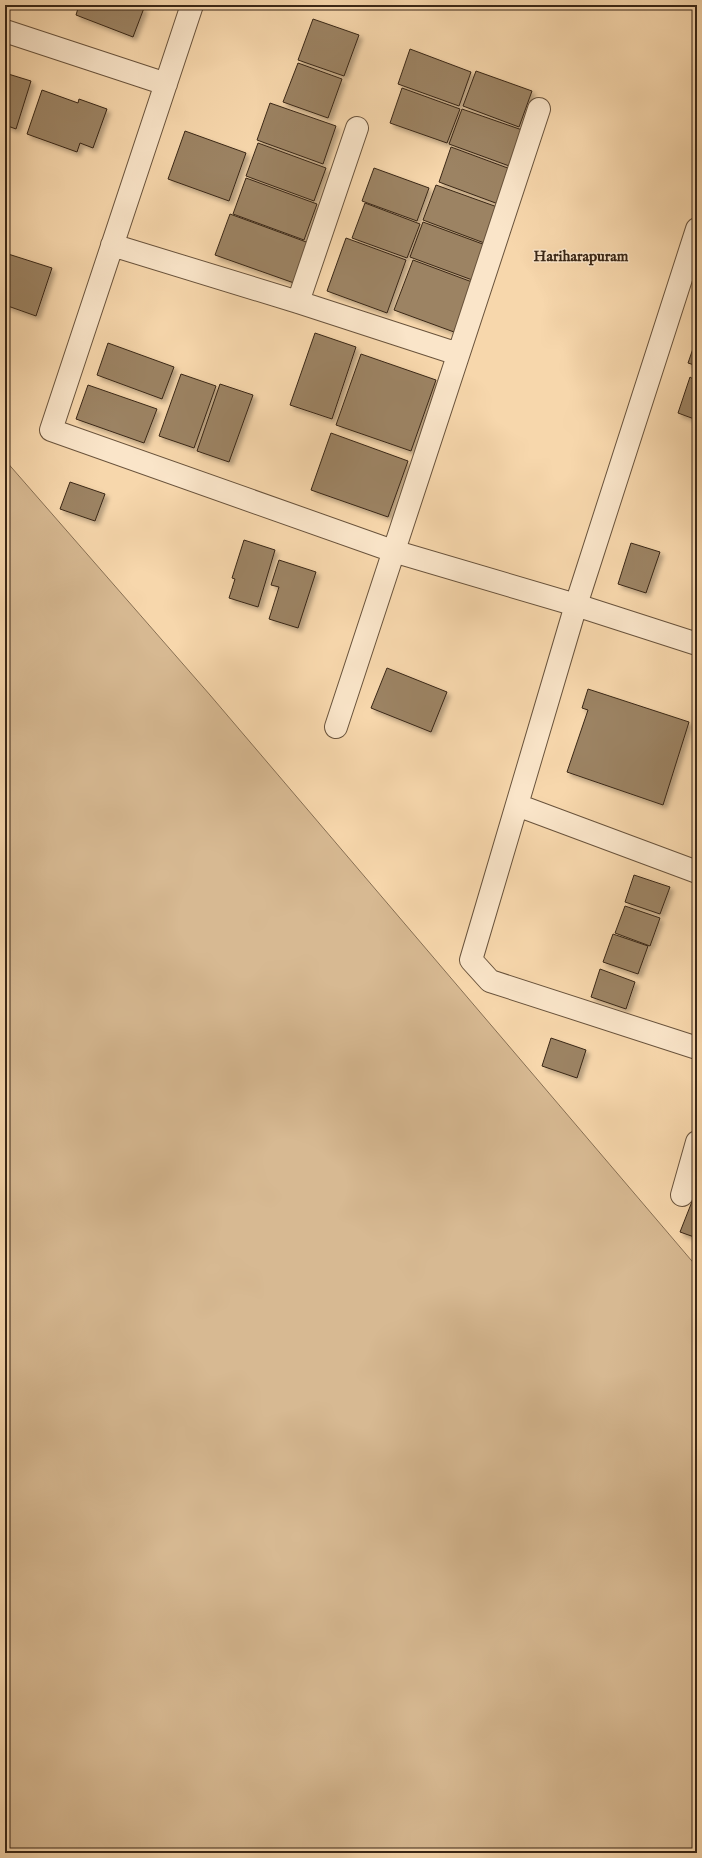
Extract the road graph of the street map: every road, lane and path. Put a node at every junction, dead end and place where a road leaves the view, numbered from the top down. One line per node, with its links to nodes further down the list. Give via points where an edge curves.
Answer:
1 (192, 5): 3 (street)
2 (5, 31): 3 (street)
3 (166, 84): 7 (street)
4 (538, 109): 9 (street)
5 (357, 128): 8 (street)
6 (696, 233): 11 (street)
7 (112, 244): 8 (street); 10 (street, via 51,430)
8 (298, 302): 9 (street)
9 (458, 354): 10 (street)
10 (393, 551): 11 (street); 13 (street)
11 (576, 605): 12 (street); 14 (street)
12 (697, 644)
13 (336, 727)
14 (517, 805): 15 (street); 16 (street, via 471,960 490,981)
15 (697, 872)
16 (697, 1048)
17 (697, 1142): 18 (street)
18 (682, 1195)

